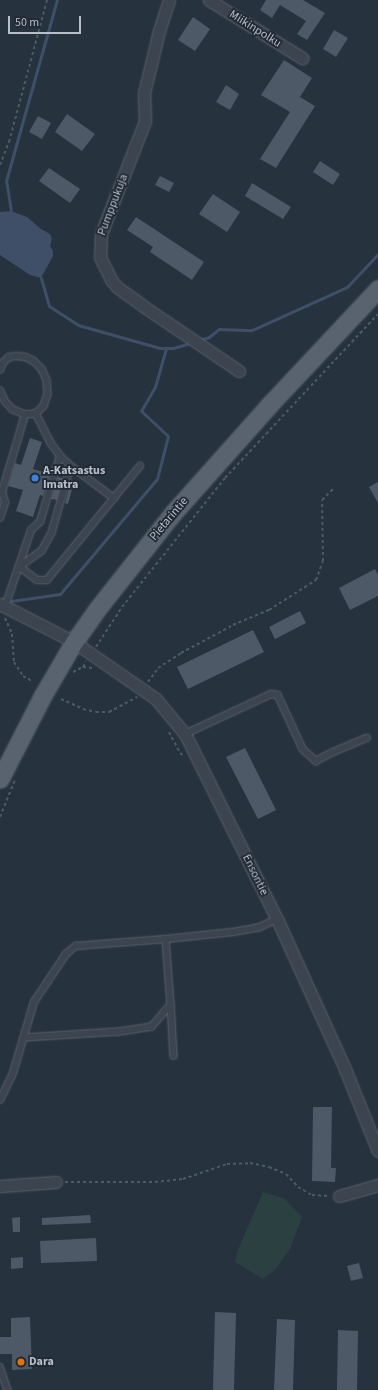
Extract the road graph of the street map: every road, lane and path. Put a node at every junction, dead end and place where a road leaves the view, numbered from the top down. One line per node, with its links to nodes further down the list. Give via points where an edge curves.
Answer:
1 (47, 0): 5 (path, via 9,142)
2 (169, 0): 9 (street, Pumppukuja, via 144,93 145,121 101,234 100,257 111,280 118,287)
3 (209, 0): 4 (street, Miikinpolku)
4 (302, 58)
5 (0, 165)
6 (378, 289): 21 (main road, Pietarintie, via 270,404 173,513)
7 (378, 314): 22 (path, via 225,478 122,607)
8 (0, 370): 11 (lane, via 9,357 17,356 26,357 42,369 47,380 48,394 44,406)
9 (239, 371)
10 (0, 391): 12 (lane, via 5,402 13,410)
11 (36, 414): 12 (lane); 13 (lane)
12 (25, 415): 18 (lane, via 2,492 5,503)
13 (60, 456): 14 (lane); 19 (lane, via 40,522 32,530)
14 (71, 466): 17 (lane); 19 (lane, via 52,533 42,551)
15 (140, 466): 17 (lane)
16 (334, 488): 27 (path, via 322,500 323,561 316,580 269,610 233,625 181,653 158,668)
17 (114, 498): 19 (lane, via 47,580 37,580)
18 (0, 518)
19 (20, 567): 20 (lane)
20 (2, 609): 21 (street, Ensontie); 26 (path, via 10,627 14,662 23,676)
21 (74, 642): 22 (street, Ensontie); 34 (main road, Pietarintie, via 43,695)
22 (91, 655): 23 (path); 27 (street, Ensontie)
23 (83, 667): 24 (path); 25 (path, via 77,668)
24 (96, 669)
25 (68, 677)
26 (32, 681)
27 (137, 691): 28 (path, via 138,697 109,712 83,709); 30 (street, Ensontie, via 156,699)
28 (61, 698)
29 (167, 729): 32 (path, via 180,753 185,757)
30 (185, 734): 31 (lane, via 271,694 278,695 303,750 316,761); 32 (street, Ensontie)
31 (367, 738)
32 (196, 757): 36 (street, Ensontie)
33 (18, 775): 35 (path)
34 (0, 780)
35 (0, 817)
36 (277, 919): 37 (lane, via 233,932); 42 (street, Ensontie, via 346,1069)
37 (166, 940): 38 (lane); 39 (lane, via 76,946 66,954 38,993)
38 (171, 1005): 39 (lane, via 152,1027 146,1029); 40 (lane)
39 (24, 1038): 41 (lane, via 13,1073)
40 (174, 1056)
41 (0, 1100)
42 (378, 1151)
43 (56, 1182): 45 (street); 46 (path, via 155,1182 183,1179 227,1164 250,1163 286,1174 298,1187 312,1195)
44 (378, 1185): 46 (street)
45 (0, 1186)
46 (339, 1196)
47 (0, 1367): 48 (lane)
48 (8, 1390)

